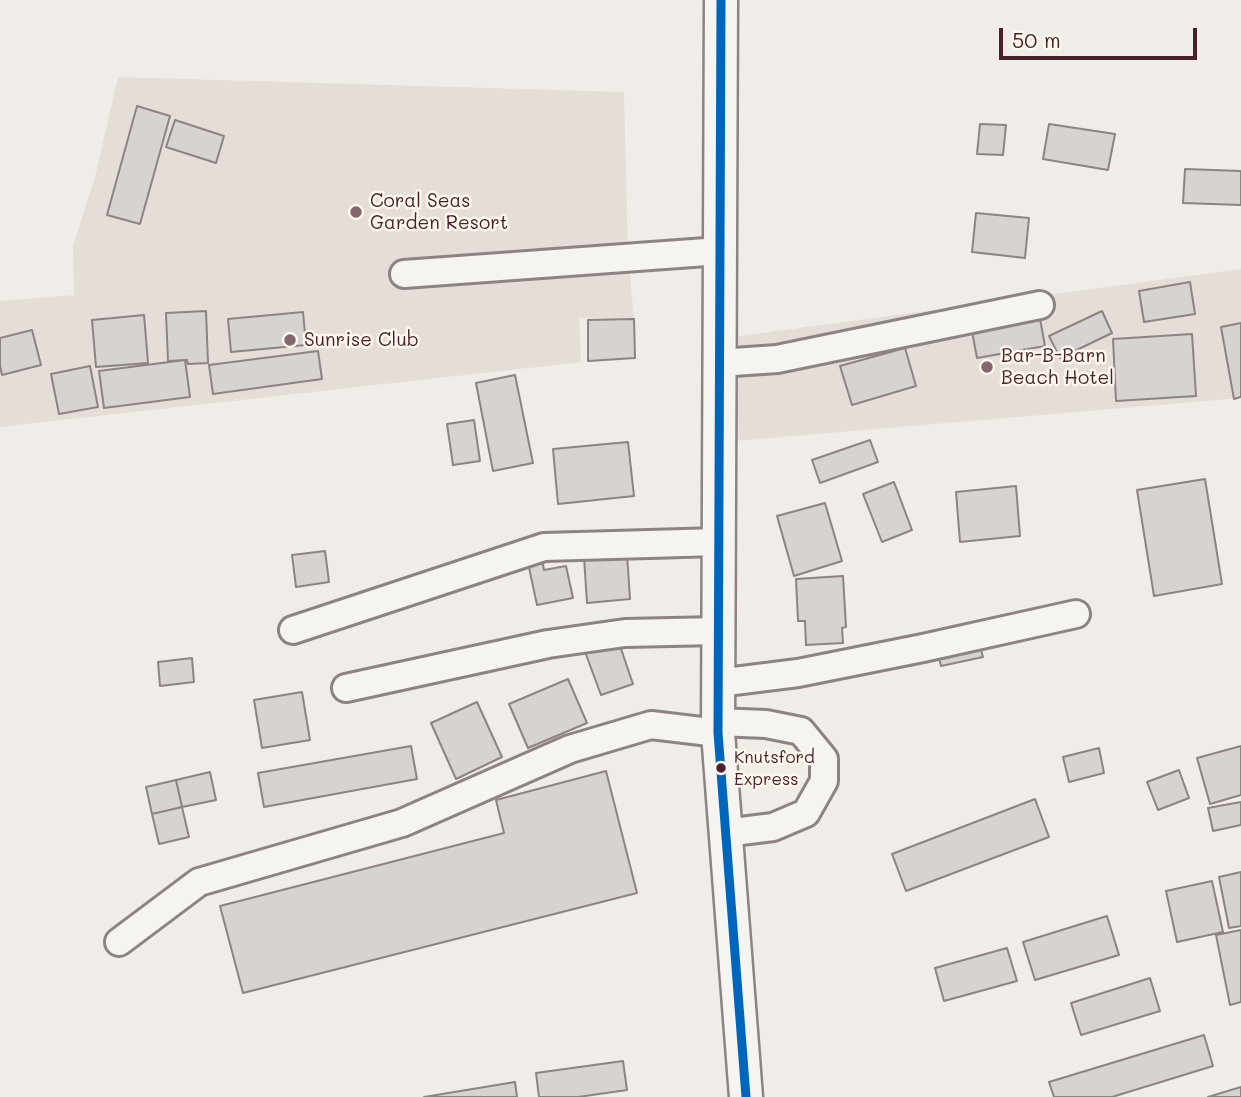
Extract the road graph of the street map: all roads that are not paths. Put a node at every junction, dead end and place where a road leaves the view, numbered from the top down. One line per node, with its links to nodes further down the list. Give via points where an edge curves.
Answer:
1 (721, 0): 2 (main road)
2 (720, 251): 3 (street); 5 (main road)
3 (404, 274)
4 (1040, 305): 5 (street, via 777,359)
5 (719, 363): 6 (main road)
6 (718, 542): 8 (street, via 544,547); 9 (main road)
7 (1076, 614): 10 (street, via 798,673)
8 (293, 630)
9 (718, 631): 10 (main road); 11 (street, via 625,633 548,644)
10 (718, 684): 12 (main road)
11 (346, 688)
12 (718, 728): 13 (main road); 13 (street, via 766,724 801,731 824,759 824,781 806,813 774,827); 14 (street, via 651,724 570,749 402,823 199,882)
13 (725, 833): 15 (main road)
14 (119, 942)
15 (746, 1097)

